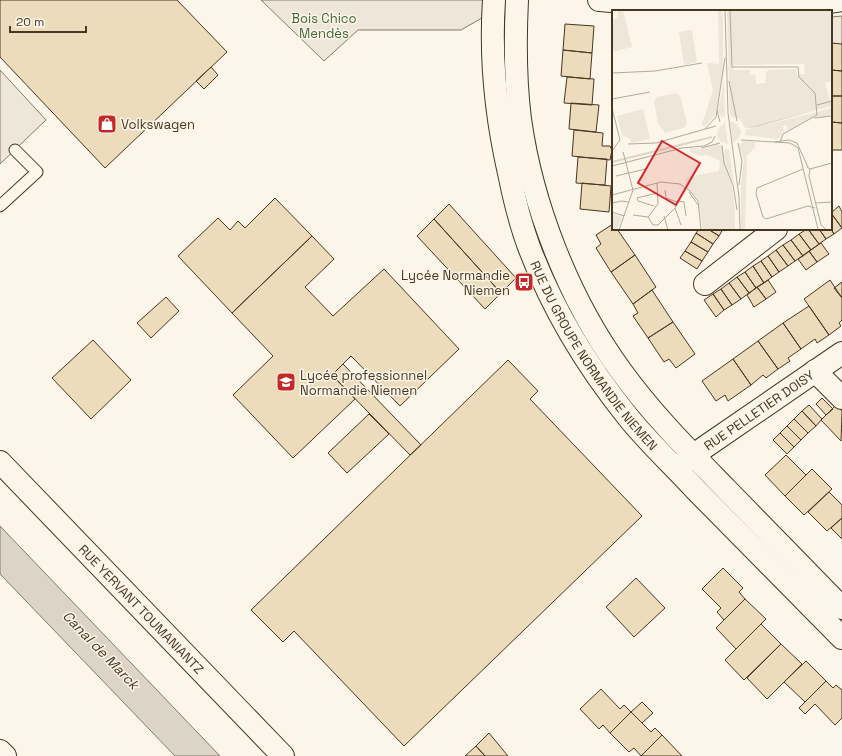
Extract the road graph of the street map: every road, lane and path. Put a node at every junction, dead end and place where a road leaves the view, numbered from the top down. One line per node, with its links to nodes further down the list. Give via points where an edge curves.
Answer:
1 (494, 0): 16 (street, RUE DU GROUPE NORMANDIE NIEMEN, via 492,55 498,118 511,184 529,246 557,308 594,371 628,417)
2 (517, 0): 14 (street, RUE DU GROUPE NORMANDIE NIEMEN, via 515,55 520,120 534,188 555,249 583,308 619,370 658,418)
3 (599, 0): 5 (street, via 715,8)
4 (842, 0): 6 (street)
5 (764, 4): 6 (street)
6 (791, 8)
7 (15, 150): 8 (lane, via 37,172)
8 (0, 206)
9 (775, 230): 10 (street)
10 (705, 284)
11 (842, 353): 12 (street, RUE PELLETIER DOISY)
12 (815, 371): 13 (street); 14 (street, RUE PELLETIER DOISY)
13 (842, 398)
14 (693, 455): 16 (street, RUE PELLETIER DOISY); 17 (street, RUE DU GROUPE NORMANDIE NIEMEN)
15 (0, 462): 21 (street, RUE YERVANT TOUMANIANTZ)
16 (676, 469): 18 (street, RUE DU GROUPE NORMANDIE NIEMEN)
17 (842, 608)
18 (842, 638)
19 (0, 751): 20 (street)
20 (5, 756)
21 (283, 756)

